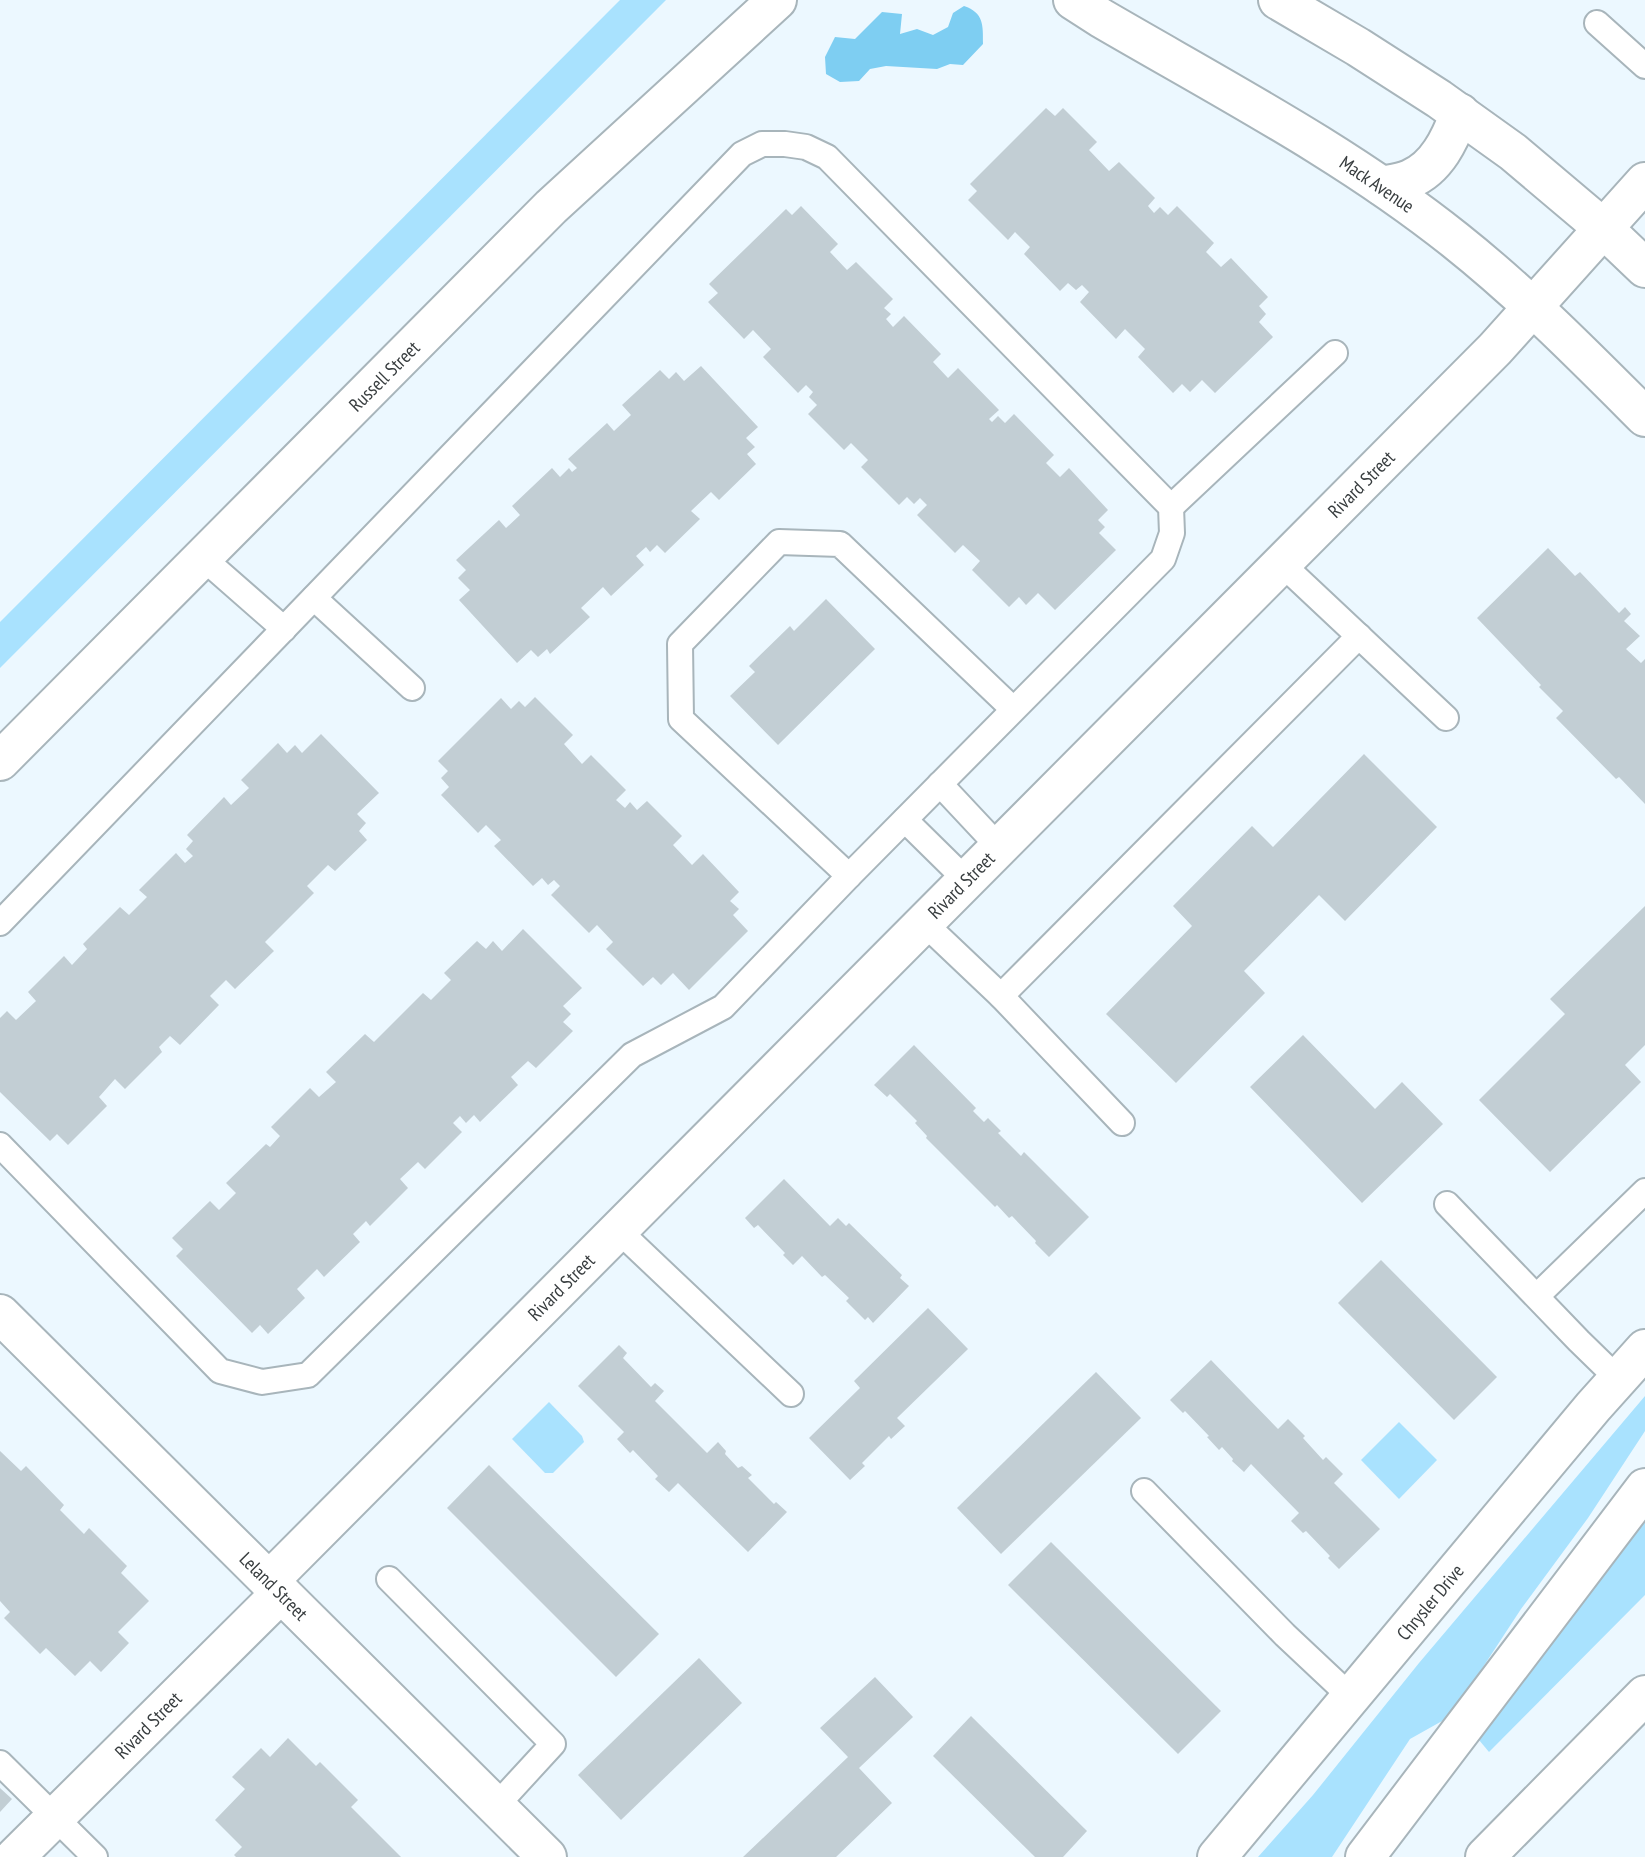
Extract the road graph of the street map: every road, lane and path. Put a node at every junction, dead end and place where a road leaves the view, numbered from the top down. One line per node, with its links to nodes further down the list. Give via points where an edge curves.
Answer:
1 (777, 0): 15 (main road, Russell Street, via 551,207)
2 (1278, 0): 6 (main road)
3 (1076, 1): 8 (main road, Mack Avenue)
4 (1597, 23): 5 (lane)
5 (1645, 66)
6 (1460, 113): 8 (main road, via 1450,139 1433,163 1411,179); 9 (main road)
7 (1645, 182): 9 (main road, Rivard Street)
8 (1382, 186): 11 (main road, Mack Avenue, via 1456,240)
9 (1603, 228): 10 (main road); 11 (main road, Rivard Street)
10 (1645, 268)
11 (1534, 307): 13 (main road, Mack Avenue); 16 (main road, Rivard Street)
12 (1335, 353): 14 (lane)
13 (1645, 417)
14 (1171, 507): 17 (lane, via 827,156 806,147 762,144 742,155); 21 (lane, via 1172,533 1163,559)
15 (203, 558): 18 (lane); 23 (main road, Russell Street)
16 (1282, 564): 19 (lane); 26 (main road, Rivard Street)
17 (314, 598): 18 (lane); 20 (lane)
18 (284, 629): 29 (lane)
19 (1359, 636): 22 (lane); 31 (lane)
20 (412, 688)
21 (1013, 709): 24 (lane); 27 (lane, via 839,544 779,542 680,644 681,719)
22 (1446, 718)
23 (0, 761)
24 (940, 784): 25 (lane); 26 (lane)
25 (905, 820): 27 (lane); 28 (lane)
26 (999, 847): 28 (main road, Rivard Street)
27 (849, 876): 33 (lane, via 723,1007 632,1055 308,1375 261,1382 220,1371)
28 (966, 880): 30 (main road, Rivard Street)
29 (0, 923)
30 (924, 923): 31 (lane); 36 (main road, Rivard Street)
31 (1001, 996): 32 (lane)
32 (1122, 1123)
33 (0, 1145)
34 (1645, 1191): 37 (lane)
35 (1447, 1205): 37 (lane)
36 (618, 1230): 41 (lane); 45 (main road, Rivard Street)
37 (1537, 1296): 40 (lane)
38 (0, 1314): 45 (main road, Leland Street)
39 (1645, 1349): 40 (main road, Chrysler Drive)
40 (1618, 1378): 47 (main road, Chrysler Drive)
41 (791, 1394)
42 (1645, 1488): 55 (main road)
43 (1144, 1492): 47 (lane)
44 (389, 1579): 49 (lane, via 553,1744)
45 (275, 1587): 49 (main road, Leland Street); 50 (main road, Rivard Street)
46 (1645, 1695): 56 (main road)
47 (1351, 1697): 54 (main road, Chrysler Drive)
48 (0, 1763): 50 (lane)
49 (496, 1806): 53 (main road, Leland Street)
50 (56, 1817): 51 (main road, Rivard Street); 52 (lane)
51 (15, 1857)
52 (95, 1857)
53 (547, 1857)
54 (1217, 1857)
55 (1365, 1857)
56 (1485, 1857)

